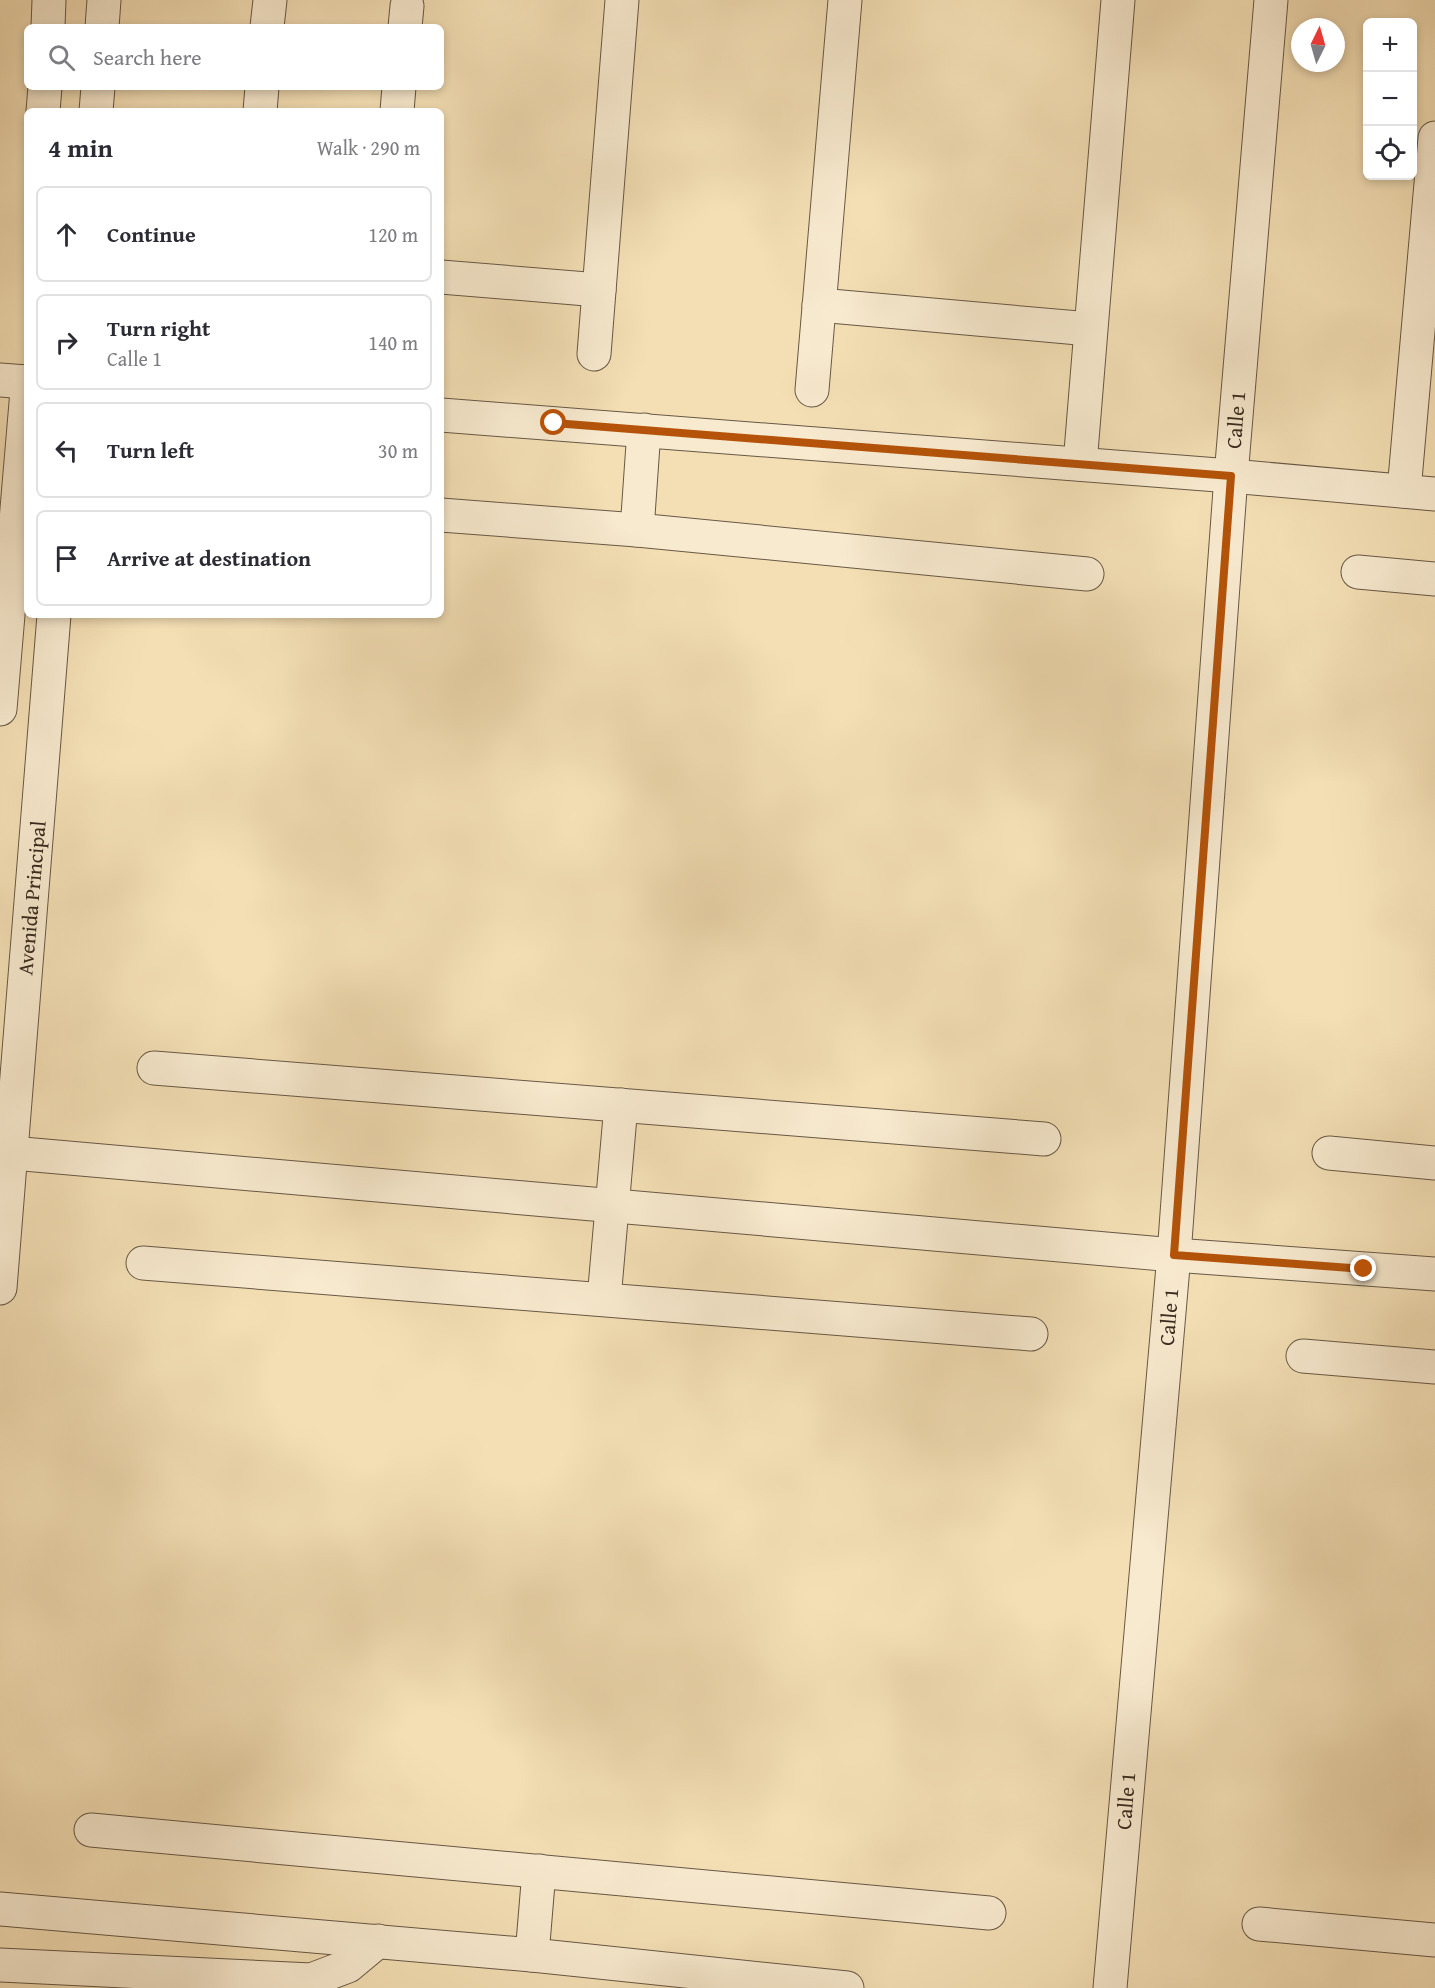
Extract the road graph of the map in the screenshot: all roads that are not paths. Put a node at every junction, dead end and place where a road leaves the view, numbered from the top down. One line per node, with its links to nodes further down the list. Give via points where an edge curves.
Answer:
1 (50, 0): 8 (street)
2 (104, 0): 9 (street)
3 (270, 0): 10 (street)
4 (622, 0): 21 (street)
5 (845, 0): 22 (street)
6 (1118, 0): 23 (street)
7 (1271, 0): 33 (street, Calle 1)
8 (48, 24)
9 (102, 24)
10 (267, 24)
11 (45, 90): 15 (street)
12 (98, 90): 16 (street)
13 (262, 90): 17 (street)
14 (399, 90): 18 (street)
15 (43, 108)
16 (96, 108)
17 (260, 108)
18 (397, 108)
19 (1435, 138): 24 (street)
20 (444, 277): 21 (street)
21 (599, 290): 25 (street)
22 (819, 305): 23 (street); 28 (street)
23 (1090, 328): 32 (street)
24 (1426, 347): 34 (street)
25 (594, 354)
26 (0, 380): 27 (street)
27 (24, 382)
28 (812, 390)
29 (444, 415): 31 (street)
30 (24, 426): 41 (street)
31 (644, 430): 32 (street); 36 (street)
32 (1080, 464): 33 (street)
33 (1231, 476): 34 (street); 49 (street, Calle 1)
34 (1420, 492)
35 (444, 515): 36 (street)
36 (637, 530): 38 (street)
37 (1358, 572): 39 (street)
38 (1087, 574)
39 (1435, 579)
40 (54, 618): 45 (street, Avenida Principal)
41 (0, 709)
42 (154, 1068): 43 (street)
43 (621, 1105): 44 (street); 48 (street)
44 (1044, 1139)
45 (6, 1153): 48 (street); 52 (street, Avenida Principal)
46 (1329, 1154): 47 (street)
47 (1435, 1163)
48 (612, 1207): 49 (street); 53 (street)
49 (1174, 1255): 51 (street); 67 (street, Calle 1)
50 (143, 1263): 53 (street)
51 (1435, 1274)
52 (0, 1288)
53 (604, 1299): 54 (street)
54 (1031, 1334)
55 (1303, 1356): 56 (street)
56 (1435, 1367)
57 (91, 1830): 58 (street)
58 (539, 1871): 60 (street); 64 (street)
59 (0, 1909): 63 (street)
60 (989, 1913)
61 (1259, 1924): 62 (street)
62 (1435, 1940)
63 (378, 1941): 64 (street); 65 (street, via 348,1966 311,1980)
64 (532, 1955): 66 (street)
65 (0, 1965)
66 (847, 1988)
67 (1110, 1988)

